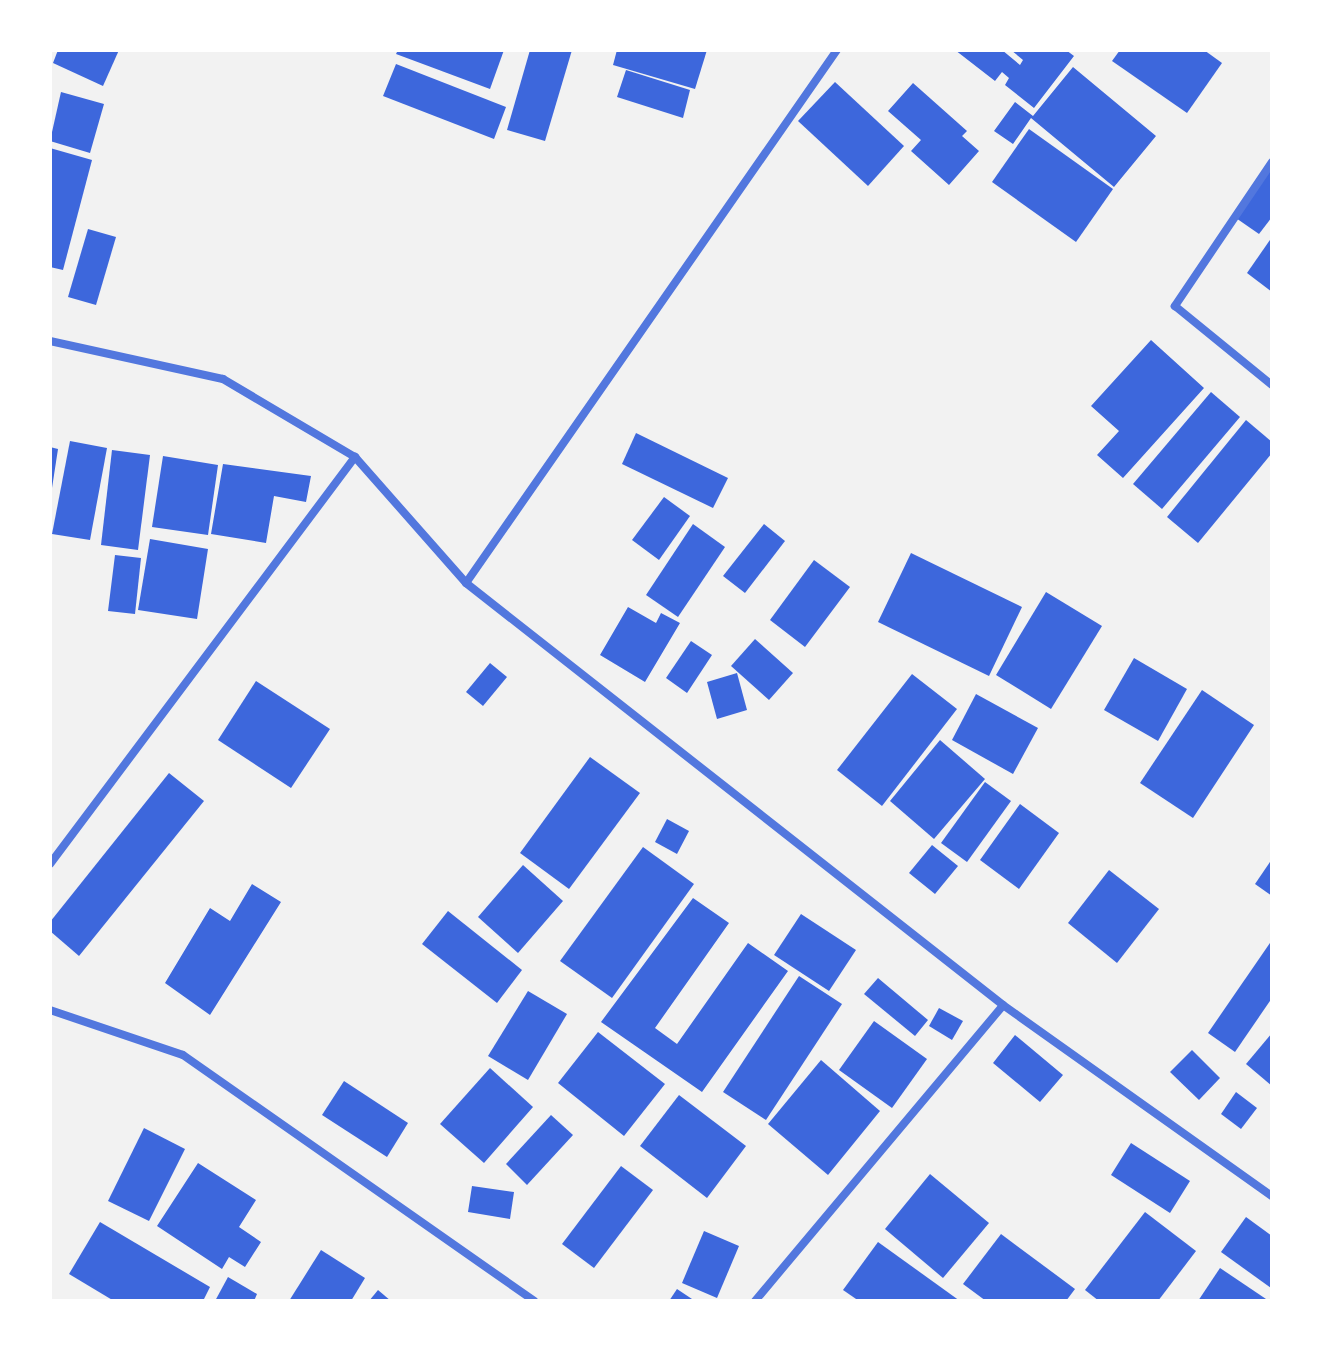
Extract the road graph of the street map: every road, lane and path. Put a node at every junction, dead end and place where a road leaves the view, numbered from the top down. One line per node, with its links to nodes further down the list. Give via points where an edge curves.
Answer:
1 (837, 50): 6 (street)
2 (1272, 162): 4 (street, via 1175,306)
3 (50, 341): 5 (street, via 223,379)
4 (1272, 385)
5 (355, 457): 6 (street); 7 (street)
6 (466, 583): 8 (street)
7 (50, 864)
8 (1003, 1005): 10 (street); 12 (street)
9 (50, 1010): 11 (street, via 183,1055)
10 (1272, 1196)
11 (534, 1301)
12 (755, 1301)

